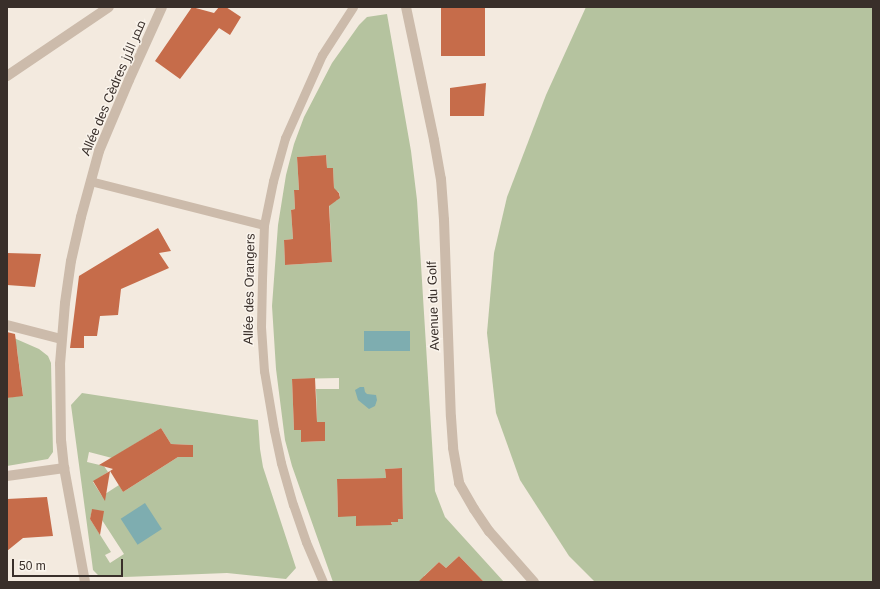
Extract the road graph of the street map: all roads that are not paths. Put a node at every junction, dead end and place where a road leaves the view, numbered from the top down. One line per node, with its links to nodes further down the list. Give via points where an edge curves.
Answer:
1 (110, 7): 5 (street)
2 (162, 7): 6 (street, Allée des Cèdres ممر الأرز, via 114,112)
3 (353, 7): 7 (lane, Allée des Orangers, via 322,55 286,138 273,181)
4 (406, 7): 14 (street, Avenue du Golf, via 440,179 444,220 451,416 459,483 489,531)
5 (7, 76)
6 (90, 181): 7 (lane); 9 (street, Allée des Cèdres ممر الأرز, via 71,261)
7 (264, 225): 13 (lane, Allée des Orangers, via 261,327 264,371 281,463 306,542)
8 (7, 325): 9 (street)
9 (61, 339): 10 (street, Allée des Cèdres ممر الأرز, via 61,434)
10 (64, 468): 11 (street); 12 (street, Allée des Cèdres ممر الأرز)
11 (7, 476)
12 (85, 582)
13 (324, 582)
14 (534, 582)

